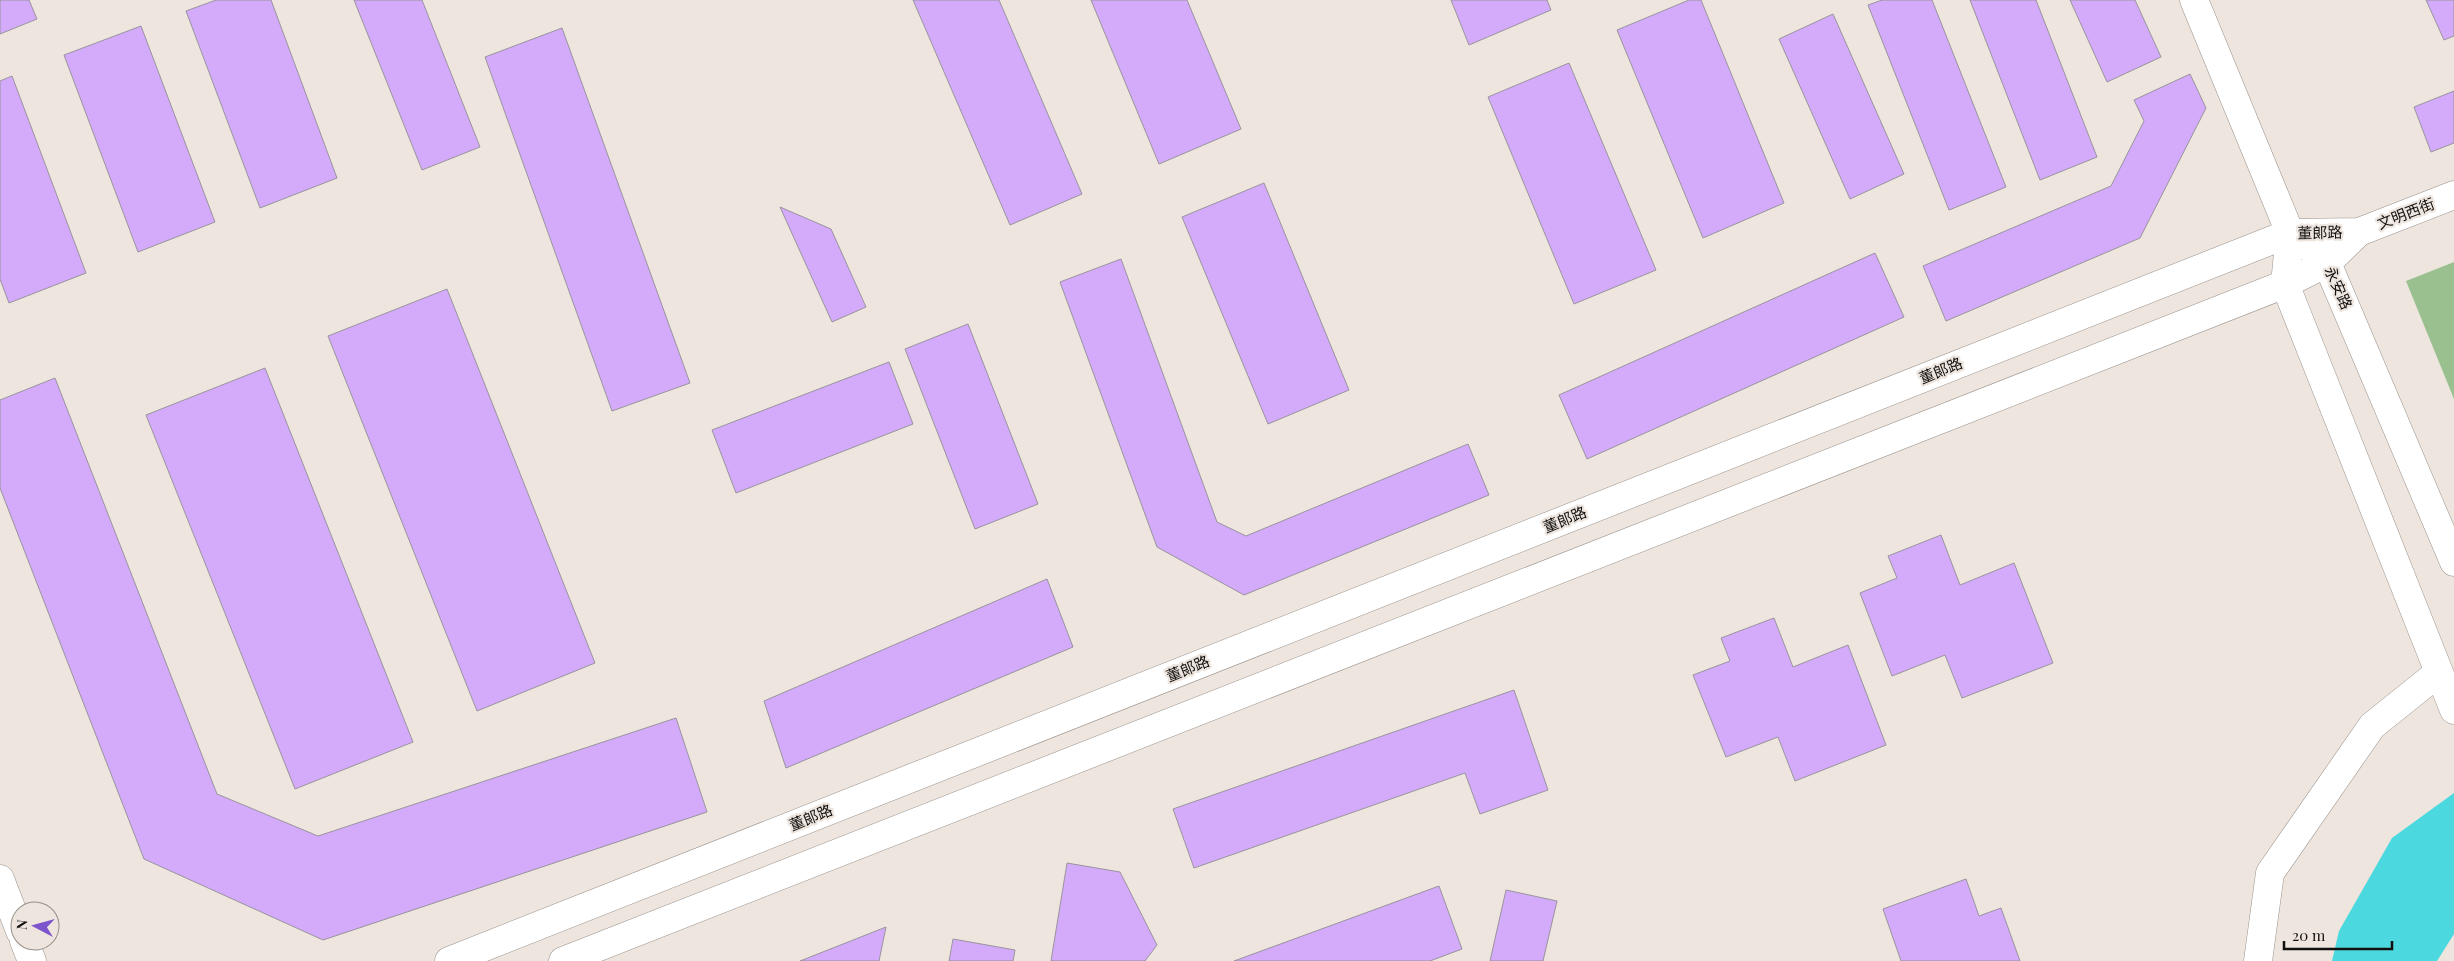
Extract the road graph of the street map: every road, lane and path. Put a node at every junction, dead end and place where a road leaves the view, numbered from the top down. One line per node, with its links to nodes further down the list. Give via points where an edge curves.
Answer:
1 (2194, 0): 4 (street, 永安路)
2 (2454, 195): 3 (street, 文明西街)
3 (2359, 232): 4 (street, 董郞路); 5 (street, 董郞路)
4 (2290, 233): 5 (street, 永安路); 6 (street); 12 (street, 董郞路)
5 (2327, 263): 6 (street, 董郞路); 7 (street, 永安路)
6 (2286, 284): 8 (street); 13 (street, 董郞路)
7 (2454, 562)
8 (2438, 673): 9 (street); 14 (street, via 2372,726 2270,874)
9 (2454, 710)
10 (0, 879): 11 (street)
11 (10, 904)
12 (449, 961)
13 (563, 961)
14 (2258, 961)

